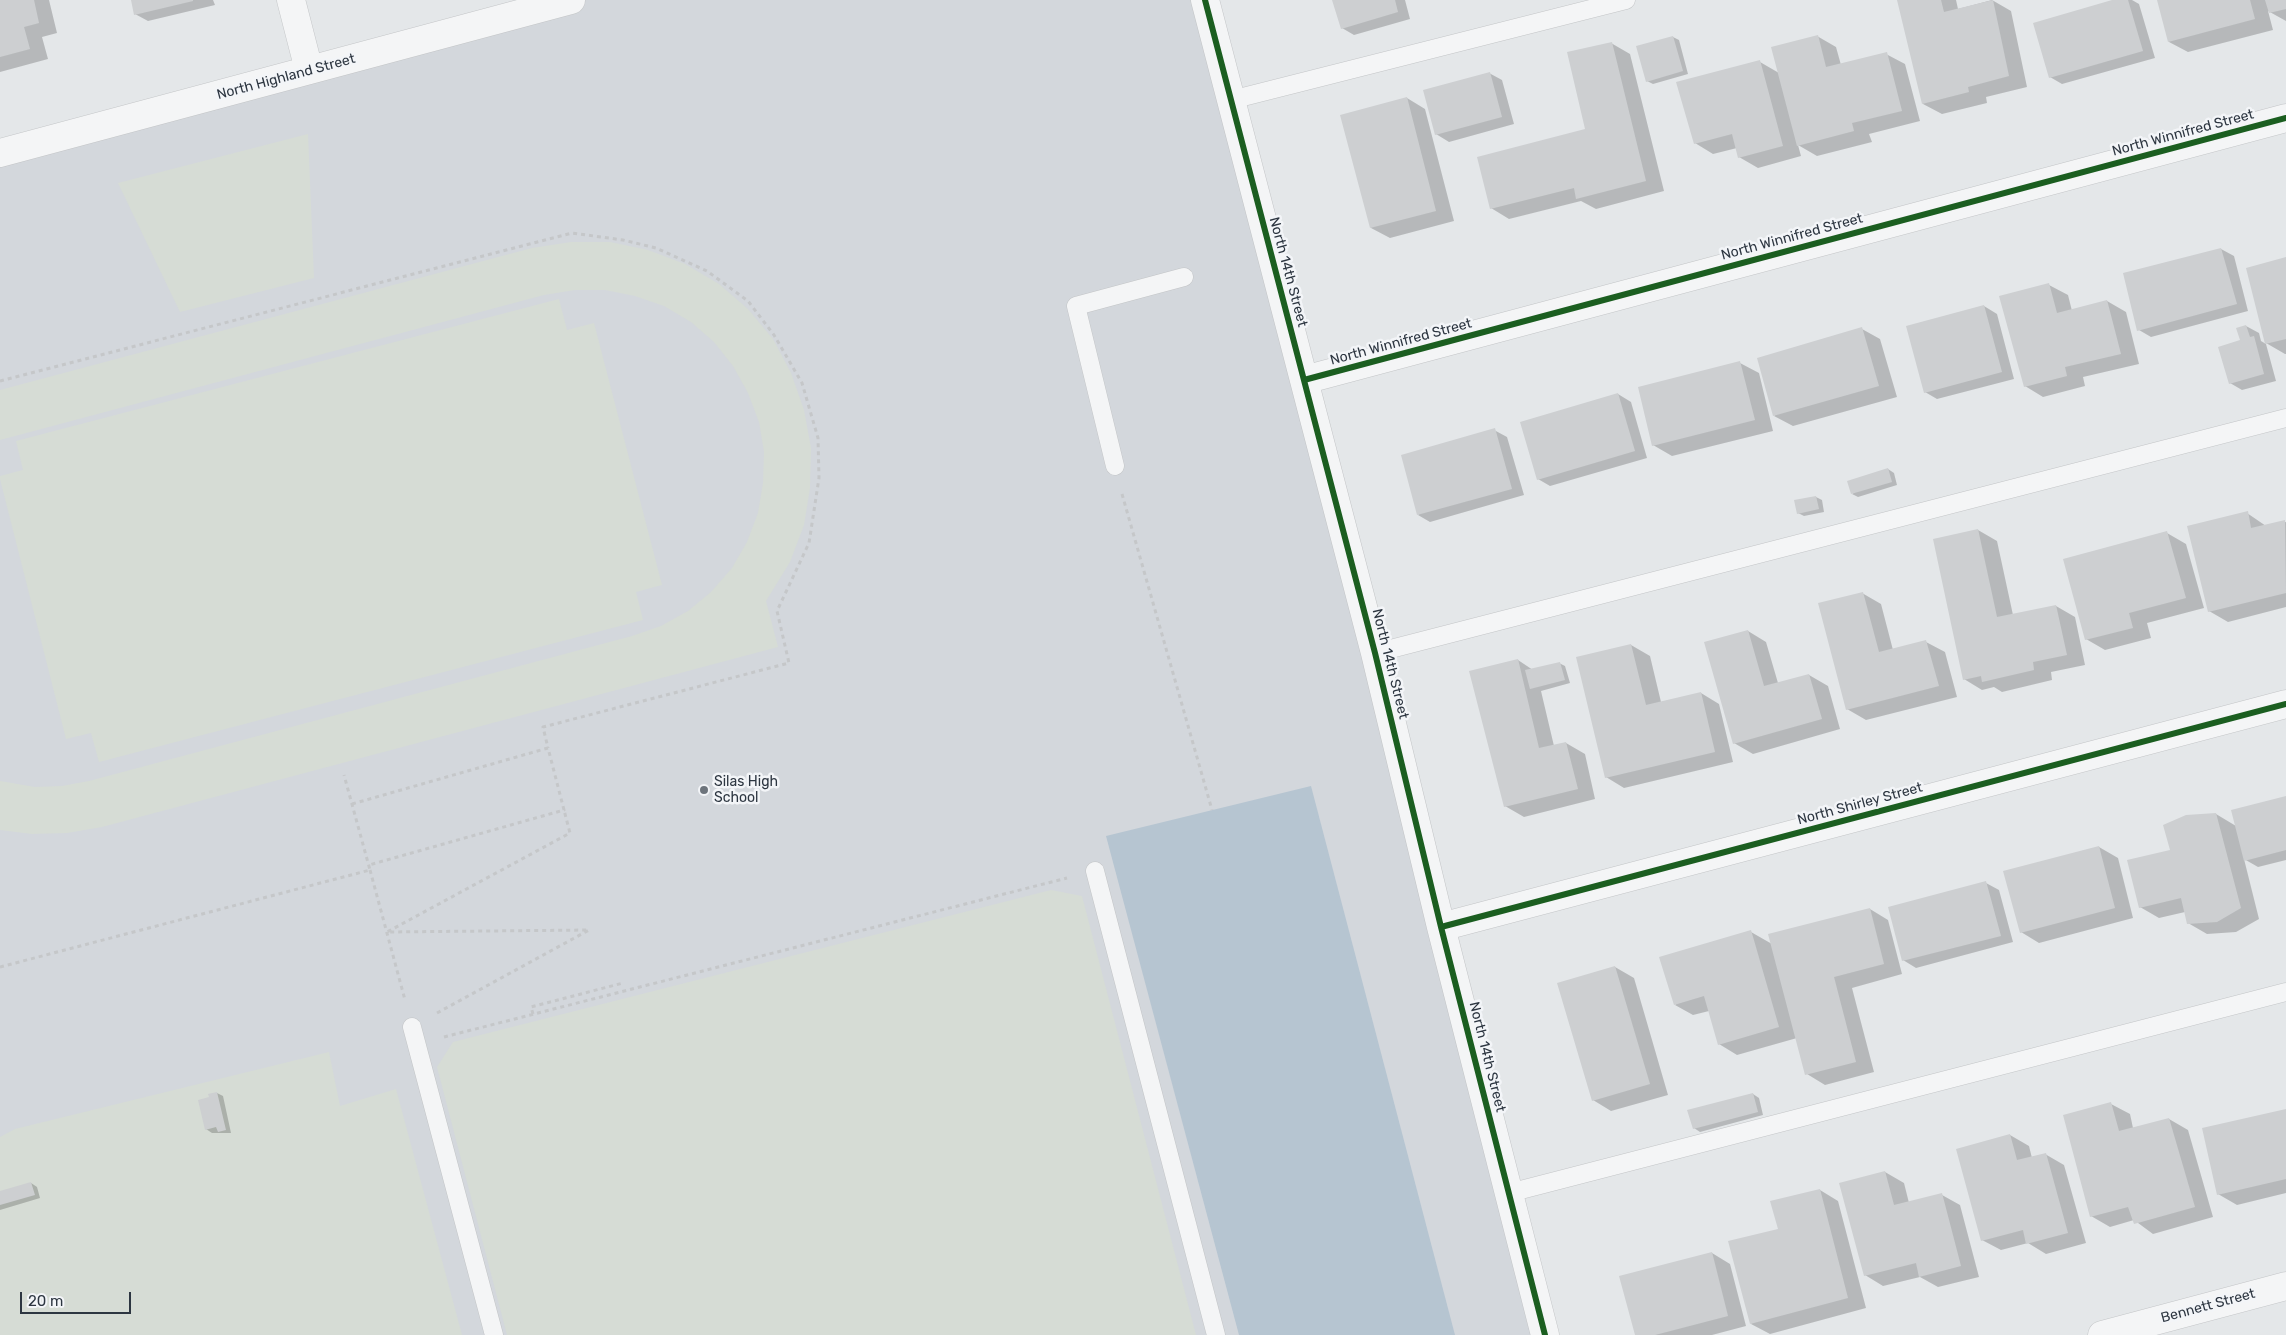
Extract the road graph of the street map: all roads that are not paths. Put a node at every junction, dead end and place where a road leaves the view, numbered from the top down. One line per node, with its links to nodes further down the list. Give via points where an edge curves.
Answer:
1 (291, 0): 5 (street)
2 (572, 0): 5 (street, North Highland Street)
3 (1205, 0): 6 (street, North 14th Street)
4 (1626, 0): 6 (lane)
5 (309, 70): 8 (street, North Highland Street)
6 (1231, 100): 10 (street, North 14th Street)
7 (2286, 118): 10 (street, North Winnifred Street)
8 (0, 153)
9 (1184, 277): 12 (lane, via 1076,306)
10 (1304, 380): 13 (street, North 14th Street)
11 (2286, 418): 13 (lane)
12 (1115, 466)
13 (1375, 654): 16 (street, North 14th Street)
14 (2286, 704): 16 (street, North Shirley Street)
15 (1095, 872): 22 (lane)
16 (1441, 927): 19 (street, North 14th Street)
17 (2286, 992): 19 (lane)
18 (412, 1027): 21 (lane)
19 (1509, 1193): 23 (street, North 14th Street)
20 (2286, 1286): 24 (street, Bennett Street)
21 (494, 1335)
22 (1216, 1335)
23 (1545, 1335)
24 (2102, 1335)

